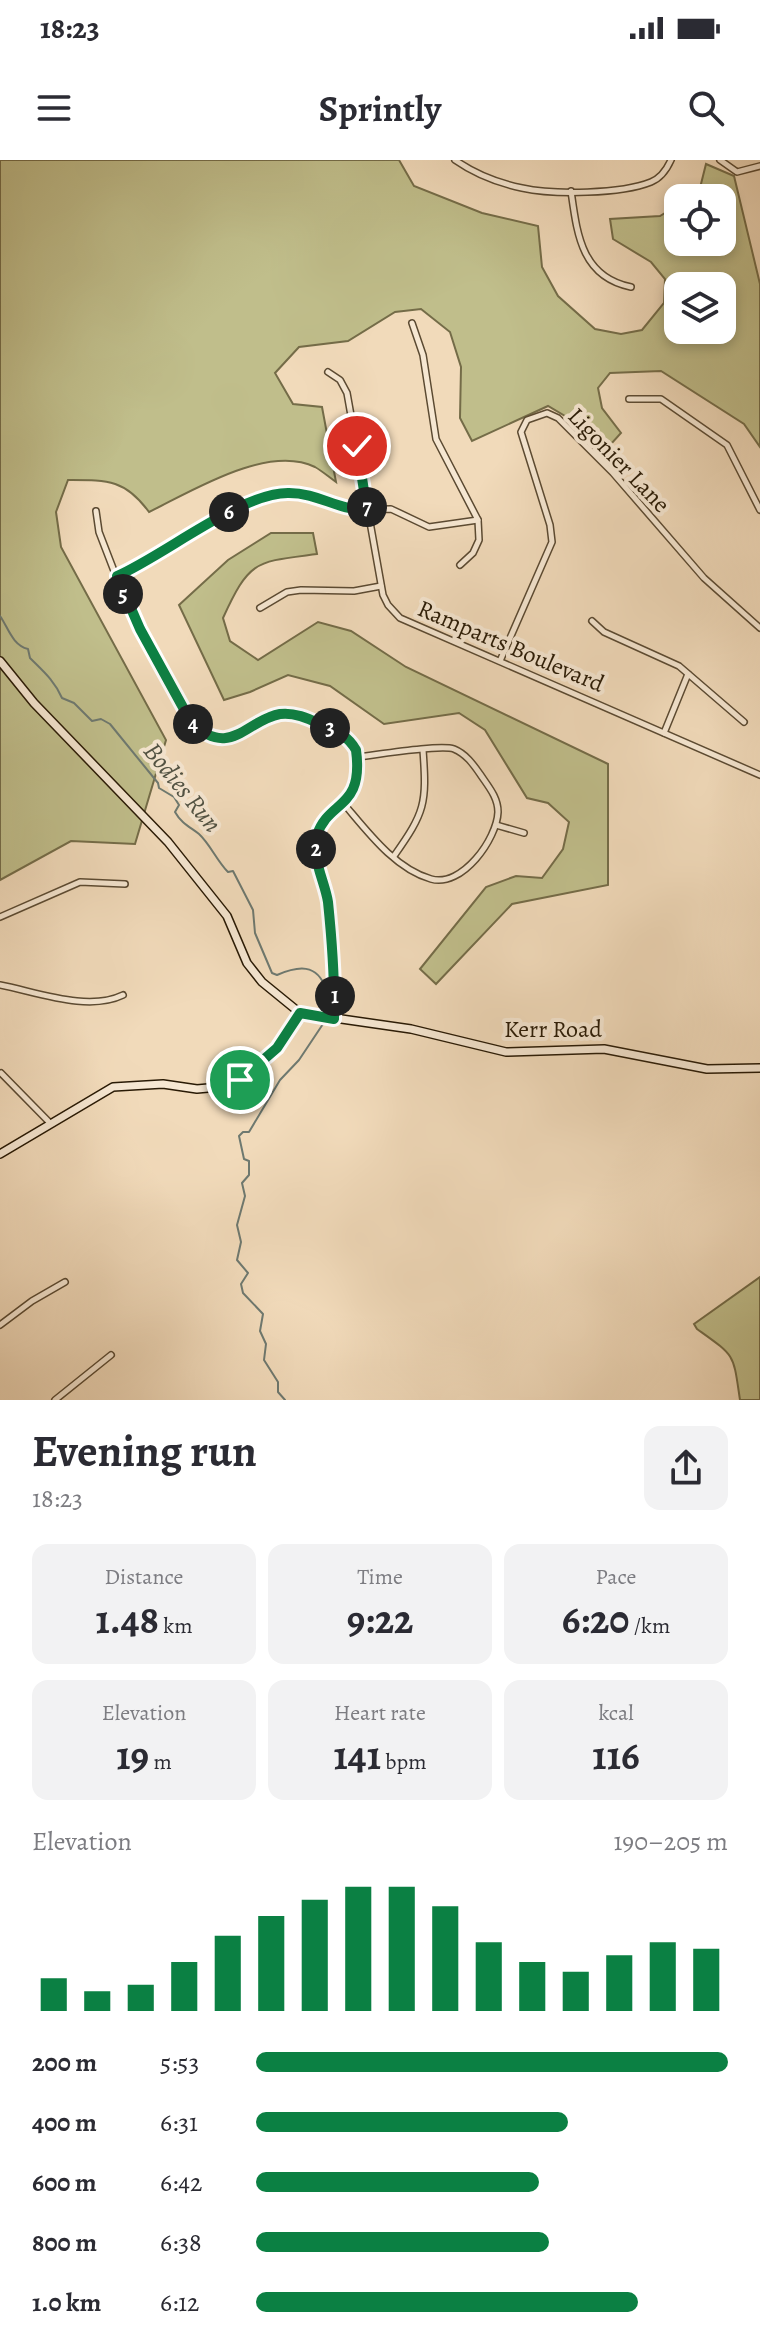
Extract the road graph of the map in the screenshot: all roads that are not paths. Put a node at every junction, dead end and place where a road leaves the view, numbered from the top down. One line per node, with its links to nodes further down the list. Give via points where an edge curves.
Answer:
1 (455, 160): 5 (street, via 489,179)
2 (671, 160): 5 (street, via 662,174 645,184)
3 (720, 160): 4 (street, via 737,172)
4 (760, 166)
5 (571, 191): 6 (street, via 582,251 618,285)
6 (631, 287)
7 (412, 323): 13 (street, via 429,382 436,439)
8 (328, 372): 10 (street, Ramparts Boulevard, via 347,393)
9 (629, 399): 11 (street, via 661,399 727,445)
10 (367, 510): 13 (street, via 397,511 429,527); 15 (street, via 345,510 303,494 270,494); 16 (street, Ramparts Boulevard)
11 (760, 510)
12 (96, 511): 15 (street)
13 (478, 520): 14 (street, via 479,540)
14 (460, 565)
15 (117, 576): 26 (street, via 146,641 199,729 230,737 268,718 292,714 347,738)
16 (381, 586): 17 (street, via 287,592); 21 (street, Ramparts Boulevard, via 400,618)
17 (260, 608)
18 (592, 621): 22 (street)
19 (760, 628): 21 (street, Ligonier Lane, via 704,578 558,418 540,414 527,420 521,432 552,542)
20 (0, 661): 36 (street, via 168,842 227,916 247,963)
21 (500, 661): 24 (street, Ramparts Boulevard)
22 (688, 674): 23 (street); 24 (street)
23 (744, 722)
24 (664, 733): 27 (street, Ramparts Boulevard)
25 (423, 750): 26 (street); 29 (street, via 448,747 470,760 494,794); 31 (street, via 425,800)
26 (357, 757): 28 (street, via 357,779)
27 (760, 775)
28 (344, 804): 31 (street); 37 (street, via 320,827 315,845 327,898)
29 (496, 825): 30 (street); 31 (street, via 481,850 450,879 433,880)
30 (524, 833)
31 (394, 856)
32 (125, 884): 33 (street, via 80,882)
33 (0, 917)
34 (0, 985): 35 (street, via 91,1001)
35 (123, 995)
36 (300, 1013): 37 (street, Kerr Road); 40 (street, via 277,1048 240,1080 197,1089 113,1087)
37 (334, 1019): 38 (street, Kerr Road, via 411,1029 506,1052 604,1049 707,1069)
38 (760, 1068)
39 (1, 1073): 40 (street)
40 (51, 1124): 41 (street)
41 (0, 1154)
42 (65, 1282): 43 (street)
43 (0, 1325)
44 (111, 1355): 45 (street)
45 (55, 1400)

